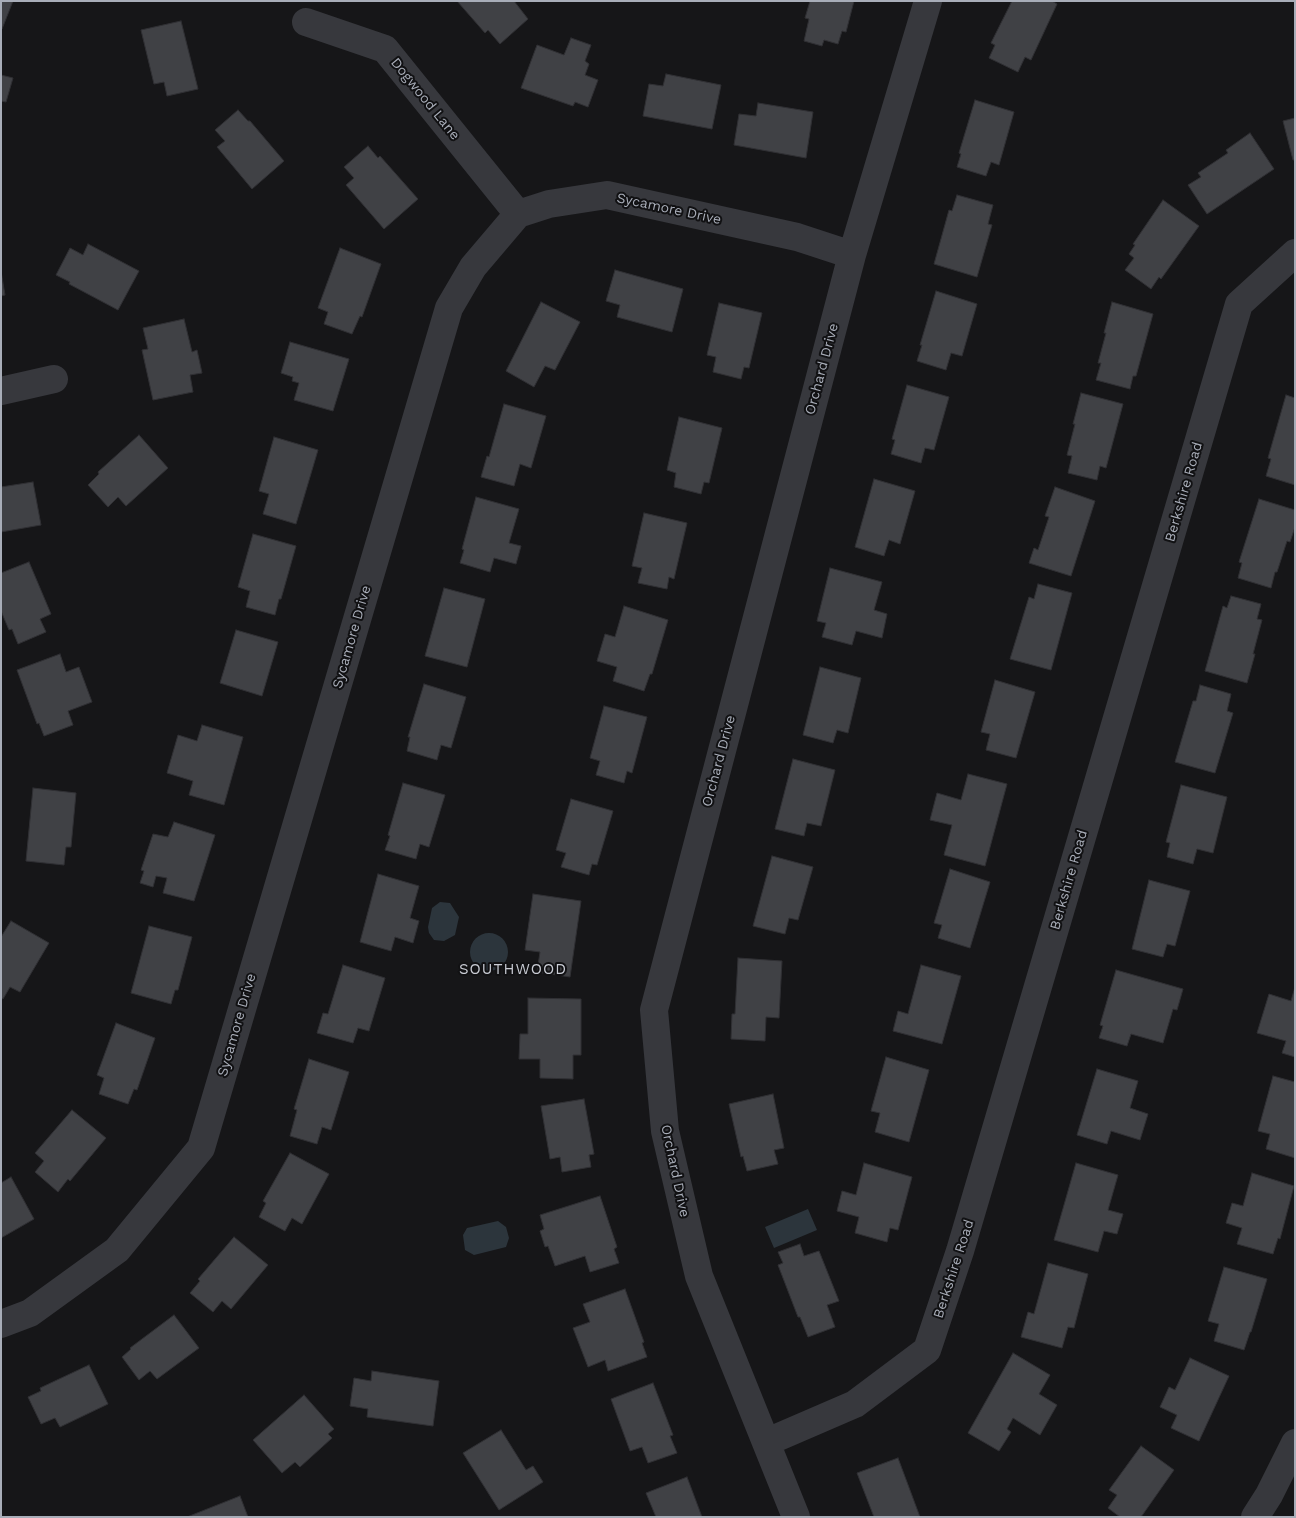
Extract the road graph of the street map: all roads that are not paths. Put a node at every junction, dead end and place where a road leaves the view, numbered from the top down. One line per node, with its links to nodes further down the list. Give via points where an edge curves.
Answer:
1 (928, 1): 5 (street, Orchard Drive)
2 (306, 22): 3 (street, Dogwood Lane, via 385,49)
3 (518, 214): 5 (street, Sycamore Drive, via 548,204 607,195 797,237); 8 (street, Sycamore Drive, via 473,267 449,308 201,1148 117,1250 30,1313)
4 (1295, 253): 9 (street, Berkshire Road, via 1239,304 963,1242 927,1350 855,1404)
5 (852, 254): 9 (street, Orchard Drive, via 654,1010 665,1131 699,1276)
6 (54, 379): 7 (street)
7 (1, 391)
8 (1, 1324)
9 (767, 1442): 12 (street, Orchard Drive)
10 (1295, 1443): 11 (street)
11 (1286, 1478): 13 (street, via 1268,1495)
12 (796, 1517)
13 (1255, 1517)

